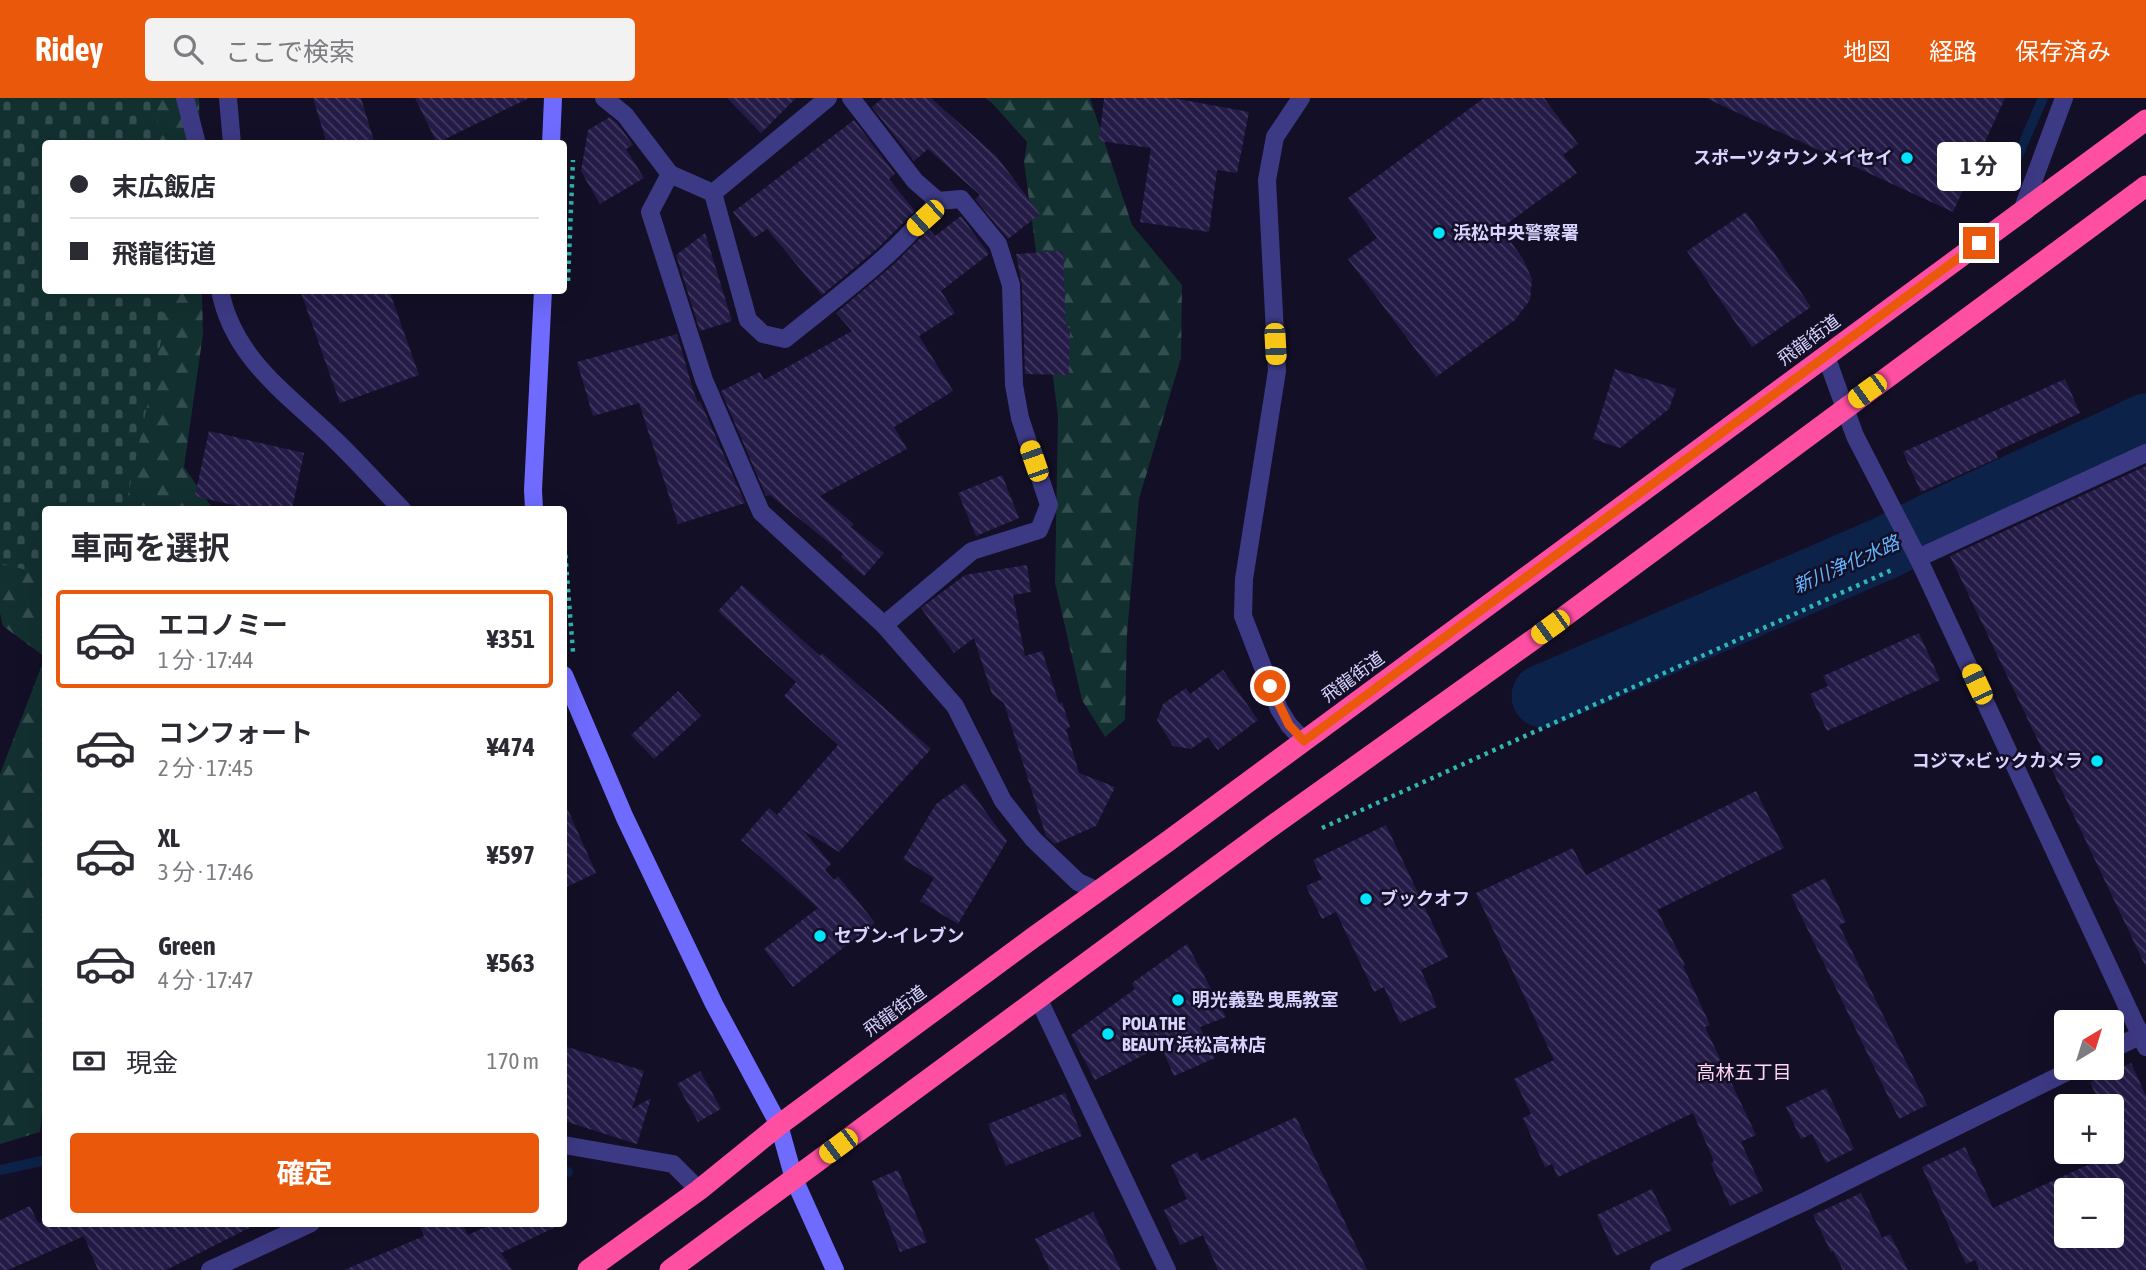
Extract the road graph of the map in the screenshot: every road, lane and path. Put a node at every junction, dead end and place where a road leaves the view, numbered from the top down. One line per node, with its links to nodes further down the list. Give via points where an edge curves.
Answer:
1 (184, 98): 10 (street)
2 (228, 98): 11 (street)
3 (553, 98): 12 (street)
4 (604, 98): 13 (street, via 625,115)
5 (828, 98): 15 (street)
6 (851, 98): 16 (street, via 915,181)
7 (1301, 98): 28 (street, via 1275,137 1267,180 1276,371 1244,579 1243,616 1279,709)
8 (2064, 98): 17 (street)
9 (2146, 120): 17 (highway, 飛龍街道)
10 (196, 140)
11 (232, 140)
12 (551, 140)
13 (670, 174): 15 (street); 26 (street, via 650,212 704,380 761,512)
14 (2146, 186): 21 (highway)
15 (713, 193): 16 (street, via 748,320 763,334 785,339 860,278)
16 (939, 201): 26 (street, via 961,198 998,244 1011,285 1014,385 1020,418 1049,505 1039,530 972,551)
17 (2022, 211): 20 (highway, 飛龍街道)
18 (221, 294): 23 (street, via 240,345 253,361)
19 (543, 294): 24 (street)
20 (1826, 356): 21 (street); 28 (highway, 飛龍街道)
21 (1846, 407): 25 (street); 31 (highway)
22 (2146, 453): 25 (street)
23 (399, 506)
24 (534, 506)
25 (1918, 558): 29 (path); 32 (street)
26 (884, 625): 30 (street, via 955,706 1003,801 1033,839 1077,882)
27 (567, 682): 35 (street, via 625,818 714,1004)
28 (1304, 741): 30 (highway, 飛龍街道)
29 (1319, 829)
30 (1098, 891): 35 (highway, 飛龍街道)
31 (1038, 998): 37 (highway); 44 (street)
32 (2144, 1038): 33 (street)
33 (2124, 1045)
34 (2054, 1078): 45 (street)
35 (779, 1125): 37 (street); 38 (highway, 飛龍街道)
36 (567, 1146): 38 (street, via 673,1164)
37 (794, 1179): 42 (highway); 43 (street)
38 (699, 1190): 41 (highway, 飛龍街道)
39 (302, 1227): 40 (street)
40 (210, 1270)
41 (588, 1270)
42 (670, 1270)
43 (835, 1270)
44 (1167, 1270)
45 (1659, 1270)

